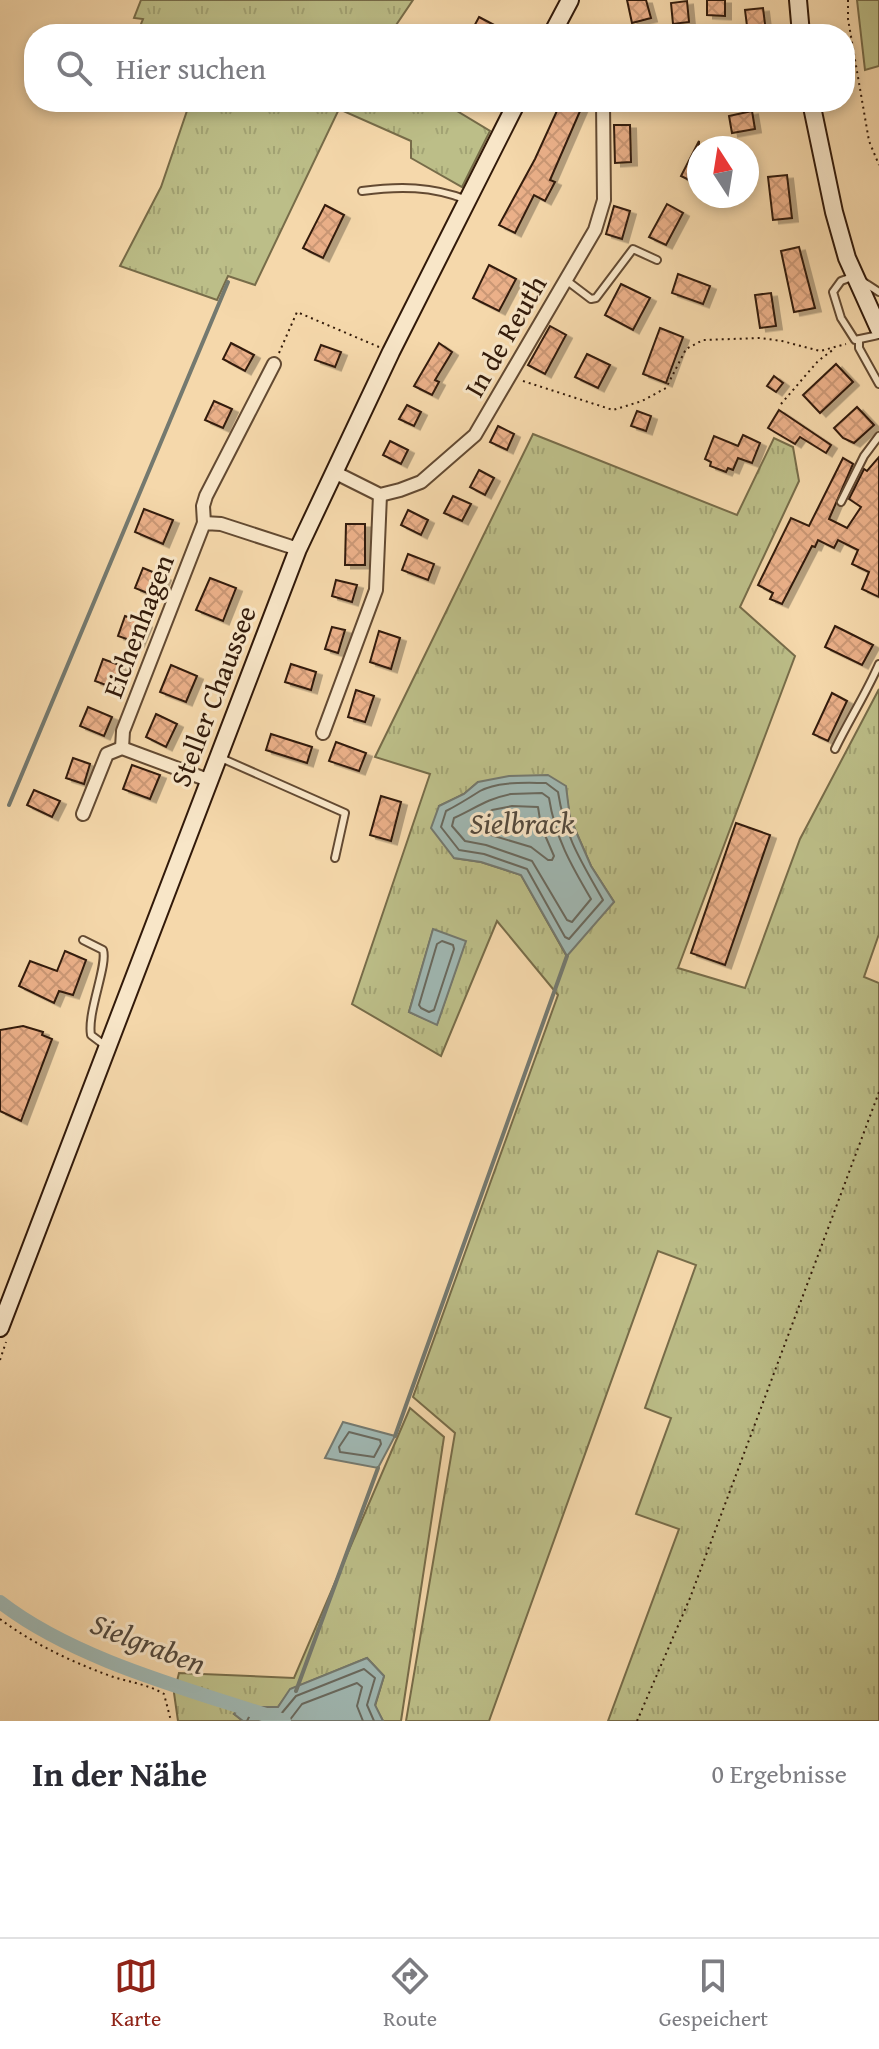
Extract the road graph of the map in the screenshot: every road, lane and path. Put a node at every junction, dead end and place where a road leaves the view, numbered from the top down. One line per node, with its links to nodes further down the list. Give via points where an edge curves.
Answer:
1 (570, 0): 4 (street)
2 (798, 0): 5 (street)
3 (848, 0): 6 (path)
4 (557, 24)
5 (800, 24)
6 (849, 24)
7 (855, 60): 11 (path, via 869,141)
8 (512, 112): 13 (street, Steller Chaussee)
9 (603, 112): 16 (street, In de Reuth, via 604,200 595,230)
10 (813, 112): 15 (street, via 834,212)
11 (879, 165)
12 (362, 191): 13 (lane, via 420,187)
13 (467, 200): 21 (street, Steller Chaussee)
14 (657, 260): 16 (lane, via 633,249 596,298)
15 (855, 277): 17 (lane); 18 (street); 19 (lane, via 841,281 833,292 841,318)
16 (566, 280): 23 (street, In de Reuth)
17 (879, 292)
18 (879, 332): 19 (lane)
19 (857, 341): 20 (path); 24 (lane)
20 (835, 348): 23 (path, via 820,351 760,338 703,340 686,349 666,388 613,410); 25 (path)
21 (391, 352): 22 (path, via 297,312); 27 (street, Steller Chaussee)
22 (274, 364): 30 (street, Eichenhagen, via 206,496)
23 (510, 377): 28 (street, In de Reuth, via 475,435 421,482)
24 (879, 384)
25 (781, 404)
26 (879, 436): 29 (lane)
27 (334, 472): 28 (street); 31 (street, Steller Chaussee)
28 (380, 495): 33 (street, via 376,590)
29 (841, 502)
30 (204, 523): 31 (street); 34 (street, Eichenhagen, via 123,731)
31 (298, 549): 36 (street, Steller Chaussee)
32 (879, 664): 35 (lane)
33 (323, 733)
34 (122, 748): 37 (street); 38 (street, Eichenhagen, via 107,754)
35 (835, 749)
36 (218, 756): 37 (street, Steller Chaussee); 39 (lane, via 345,813)
37 (208, 780): 41 (street, Steller Chaussee)
38 (83, 814)
39 (335, 858)
40 (83, 940): 41 (lane, via 105,956 90,1025 91,1035)
41 (107, 1047): 43 (street, Steller Chaussee)
42 (879, 1092): 46 (path, via 690,1598)
43 (0, 1328)
44 (0, 1619): 45 (path, via 59,1654 152,1686 164,1694)
45 (171, 1721)
46 (637, 1721)

